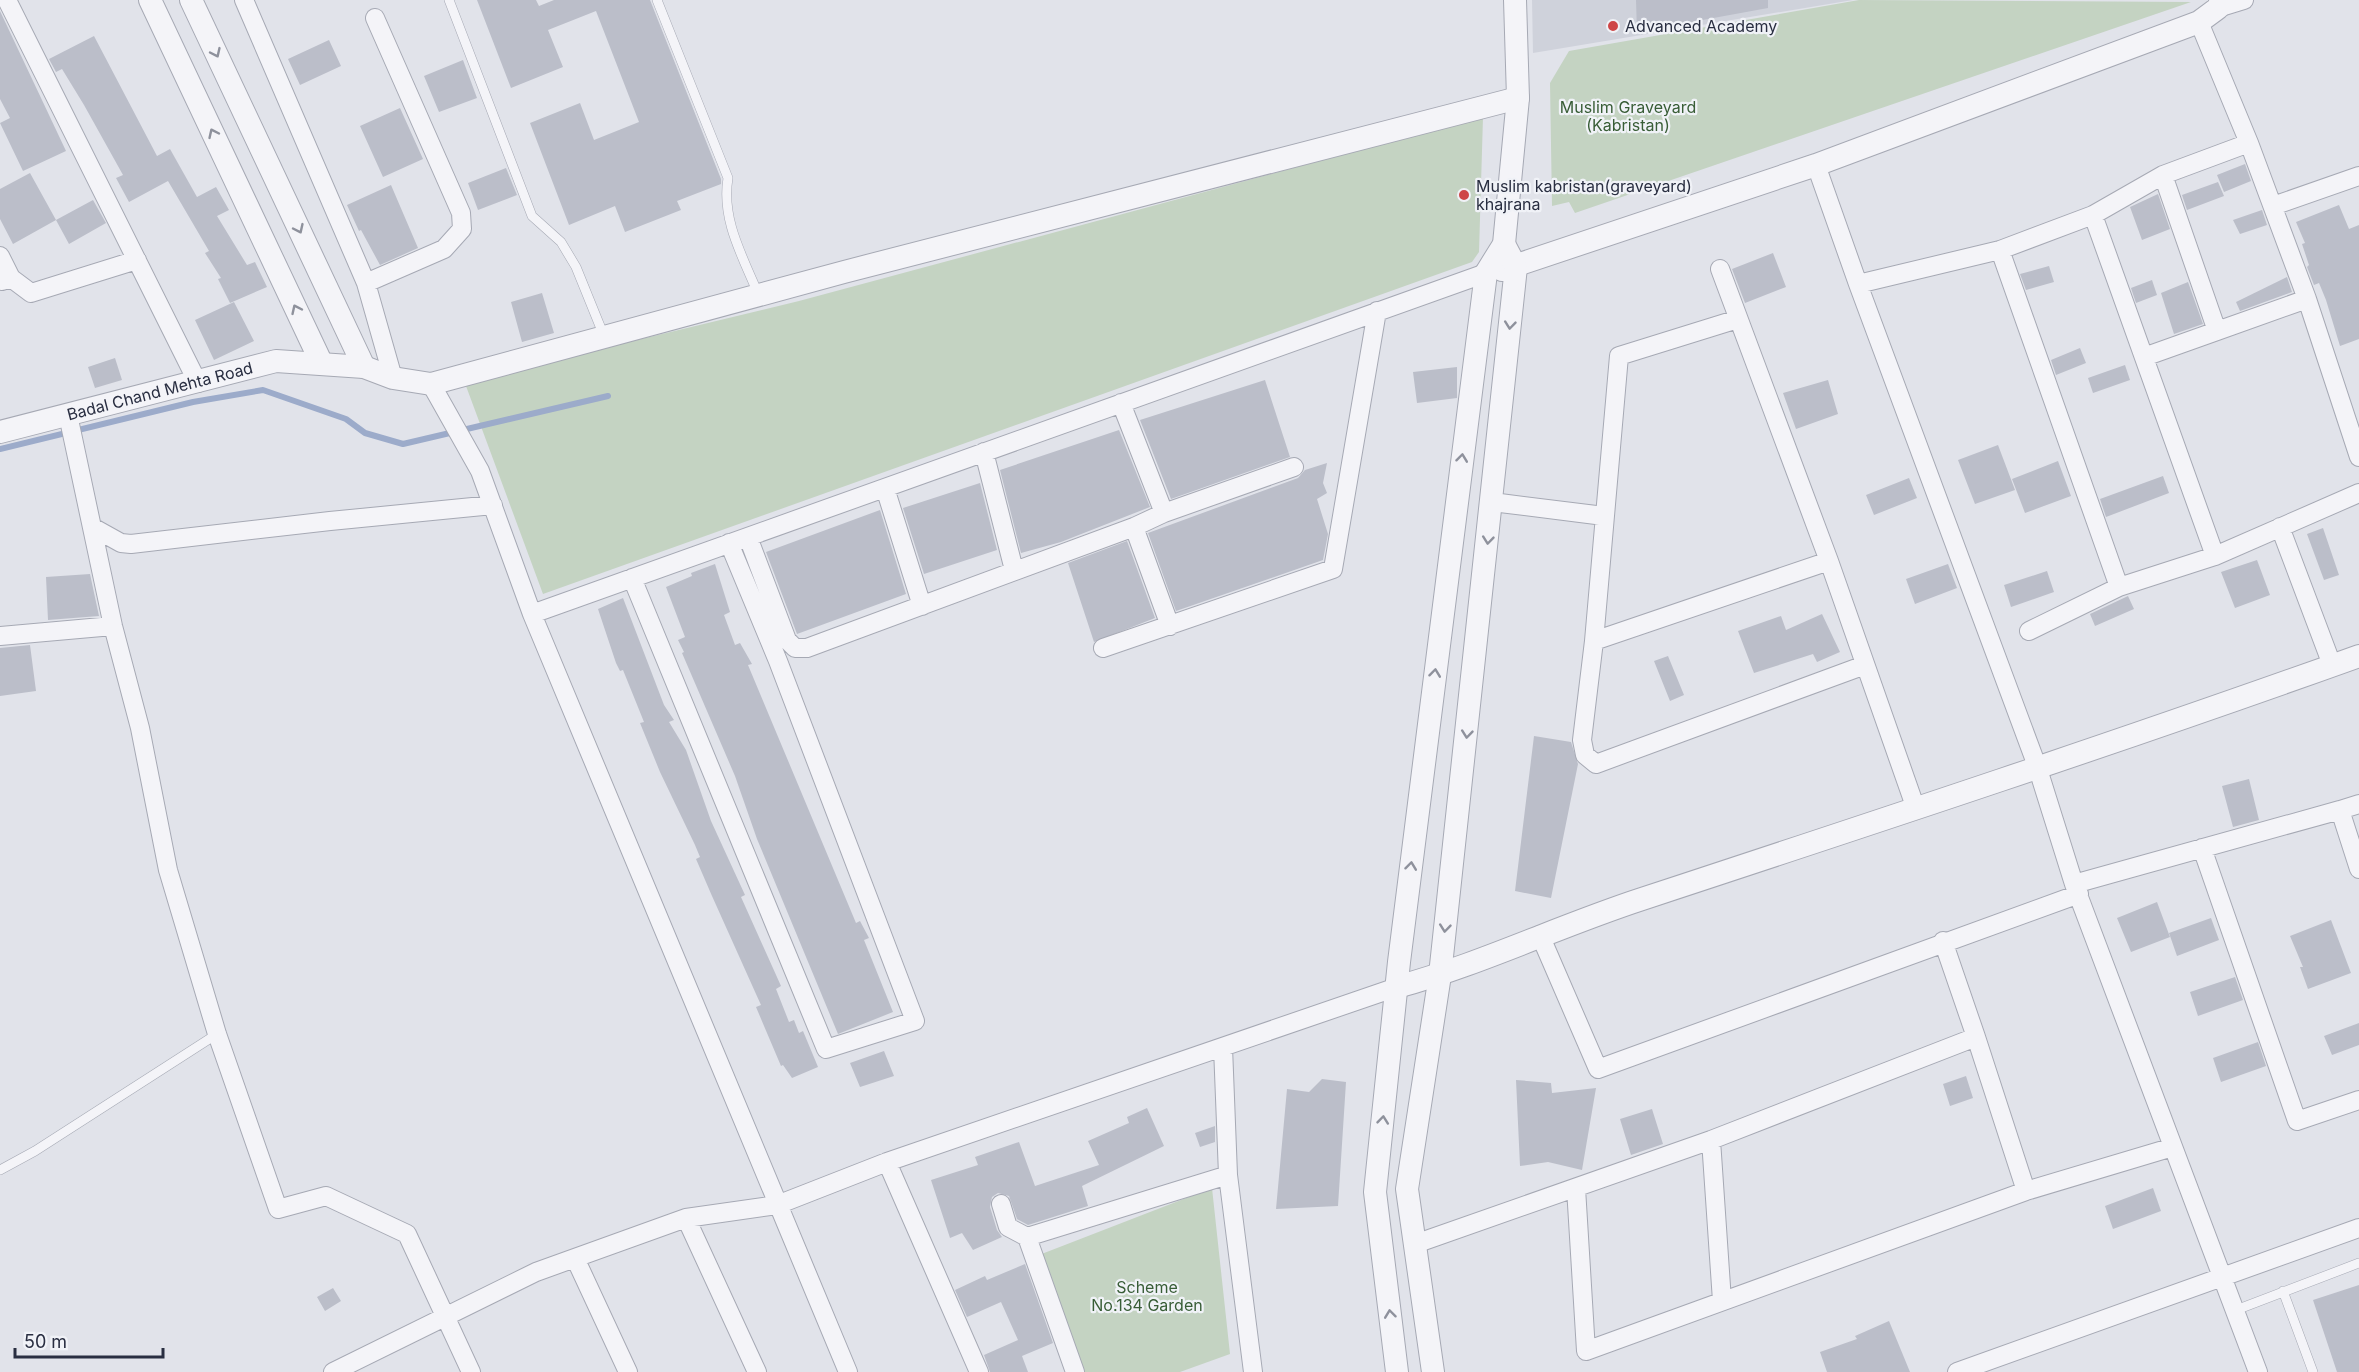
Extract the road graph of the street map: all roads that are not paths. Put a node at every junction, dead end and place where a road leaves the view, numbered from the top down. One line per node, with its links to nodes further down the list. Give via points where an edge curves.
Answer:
1 (7, 0): 22 (street)
2 (150, 0): 36 (street, one-way to 2)
3 (191, 0): 37 (street, one-way to 37)
4 (244, 0): 27 (street)
5 (449, 0): 34 (lane, via 532,216 561,242 576,267)
6 (657, 0): 29 (lane, via 728,178 724,197 729,222)
7 (1515, 0): 12 (street)
8 (2244, 0): 9 (street)
9 (2220, 4): 11 (street)
10 (375, 18): 27 (street, via 461,213 462,229 444,249)
11 (2199, 22): 13 (street); 14 (street)
12 (1518, 98): 19 (street); 29 (street)
13 (2249, 143): 15 (street); 17 (street)
14 (1816, 165): 23 (street); 28 (street)
15 (2163, 175): 18 (street); 33 (street)
16 (2359, 176): 17 (street)
17 (2273, 206): 30 (street)
18 (2093, 215): 20 (street); 35 (street)
19 (1504, 244): 23 (street); 25 (street)
20 (2000, 250): 28 (street); 62 (street)
21 (0, 256): 26 (street)
22 (137, 260): 26 (street, via 31,293); 39 (street)
23 (1516, 267): 25 (street); 49 (street, one-way to 49)
24 (1720, 269): 32 (street)
25 (1486, 273): 31 (street); 84 (street, one-way to 25)
26 (6, 280)
27 (366, 284): 38 (street)
28 (1858, 284): 74 (street)
29 (759, 296): 34 (street)
30 (2307, 298): 33 (street); 45 (street)
31 (1377, 312): 41 (street); 66 (street, via 1333,569)
32 (1738, 319): 52 (street, via 1619,356); 59 (street)
33 (2217, 332): 35 (street)
34 (605, 339): 40 (street)
35 (2144, 357): 58 (street)
36 (321, 362): 37 (street, Badal Chand Mehta Road); 39 (street, Badal Chand Mehta Road, via 276,361)
37 (364, 368): 38 (street, Badal Chand Mehta Road)
38 (393, 378): 40 (street, Badal Chand Mehta Road)
39 (198, 383): 42 (street, Badal Chand Mehta Road)
40 (437, 393): 50 (street, via 480,471)
41 (1122, 403): 44 (street); 51 (street)
42 (71, 429): 43 (street, Badal Chand Mehta Road); 55 (street)
43 (0, 432)
44 (984, 452): 47 (street); 60 (street)
45 (2359, 457)
46 (1294, 467): 51 (street)
47 (885, 488): 56 (street); 63 (street)
48 (2359, 493): 54 (street)
49 (1492, 502): 52 (street); 83 (street, one-way to 83)
50 (493, 505): 55 (street, via 131,544 121,543); 64 (street)
51 (1164, 513): 53 (street)
52 (1604, 516): 69 (street)
53 (1134, 527): 60 (street); 66 (street)
54 (2280, 527): 58 (street); 73 (street)
55 (94, 528): 65 (street)
56 (747, 537): 57 (street); 63 (street, via 786,640 795,648 807,648)
57 (729, 543): 61 (street); 61 (street, via 915,1021 826,1049)
58 (2215, 556): 62 (street)
59 (1829, 561): 69 (street); 72 (street)
60 (1014, 570): 63 (street)
61 (632, 578): 64 (street)
62 (2119, 587): 67 (street)
63 (922, 606)
64 (532, 614): 97 (street, via 758,1151)
65 (113, 626): 68 (street); 85 (street, via 140,728 168,870)
66 (1170, 626): 70 (street)
67 (2029, 631)
68 (0, 636)
69 (1594, 640): 72 (street, via 1582,740 1585,755 1596,764)
70 (1103, 648)
71 (2359, 656): 73 (street)
72 (1865, 665): 76 (street)
73 (2332, 665): 74 (street)
74 (2037, 766): 76 (street); 80 (street)
75 (2359, 804): 77 (street)
76 (1916, 809): 81 (street)
77 (2340, 810): 78 (street); 79 (street)
78 (2202, 848): 80 (street); 88 (street, via 2297,1121)
79 (2359, 869)
80 (2077, 889): 82 (street); 90 (street)
81 (1540, 935): 82 (street, via 1598,1069); 83 (street)
82 (1943, 941): 86 (street)
83 (1440, 975): 84 (street); 101 (street, via 1407,1189)
84 (1397, 987): 87 (street); 117 (street, one-way to 84, via 1375,1192)
85 (217, 1034): 92 (lane); 108 (street, via 278,1209 326,1196 407,1234)
86 (1976, 1037): 89 (street); 95 (street)
87 (1223, 1047): 91 (street); 93 (street)
88 (2359, 1100)
89 (1711, 1140): 94 (street); 106 (street)
90 (2173, 1147): 95 (street); 104 (street)
91 (887, 1162): 97 (street); 115 (street)
92 (0, 1170)
93 (1228, 1175): 100 (street); 109 (street)
94 (1576, 1188): 101 (street); 106 (street, via 1586,1351)
95 (2026, 1191): 106 (street)
96 (1001, 1204): 100 (street, via 1008,1227)
97 (777, 1205): 98 (street); 114 (street)
98 (687, 1218): 102 (street); 113 (street)
99 (2359, 1227): 104 (street)
100 (1027, 1237): 116 (street)
101 (1415, 1244): 118 (street)
102 (575, 1258): 108 (street, via 536,1272); 112 (street)
103 (2359, 1263): 105 (lane)
104 (2224, 1277): 107 (street); 119 (street)
105 (2283, 1291): 107 (lane); 121 (lane)
106 (1722, 1301)
107 (2236, 1310): 120 (street)
108 (446, 1317): 110 (street); 111 (street)
109 (1251, 1371)
110 (333, 1372)
111 (471, 1372)
112 (628, 1372)
113 (757, 1372)
114 (848, 1372)
115 (978, 1372)
116 (1075, 1372)
117 (1397, 1372)
118 (1433, 1372)
119 (1957, 1372)
120 (2258, 1372)
121 (2313, 1372)

